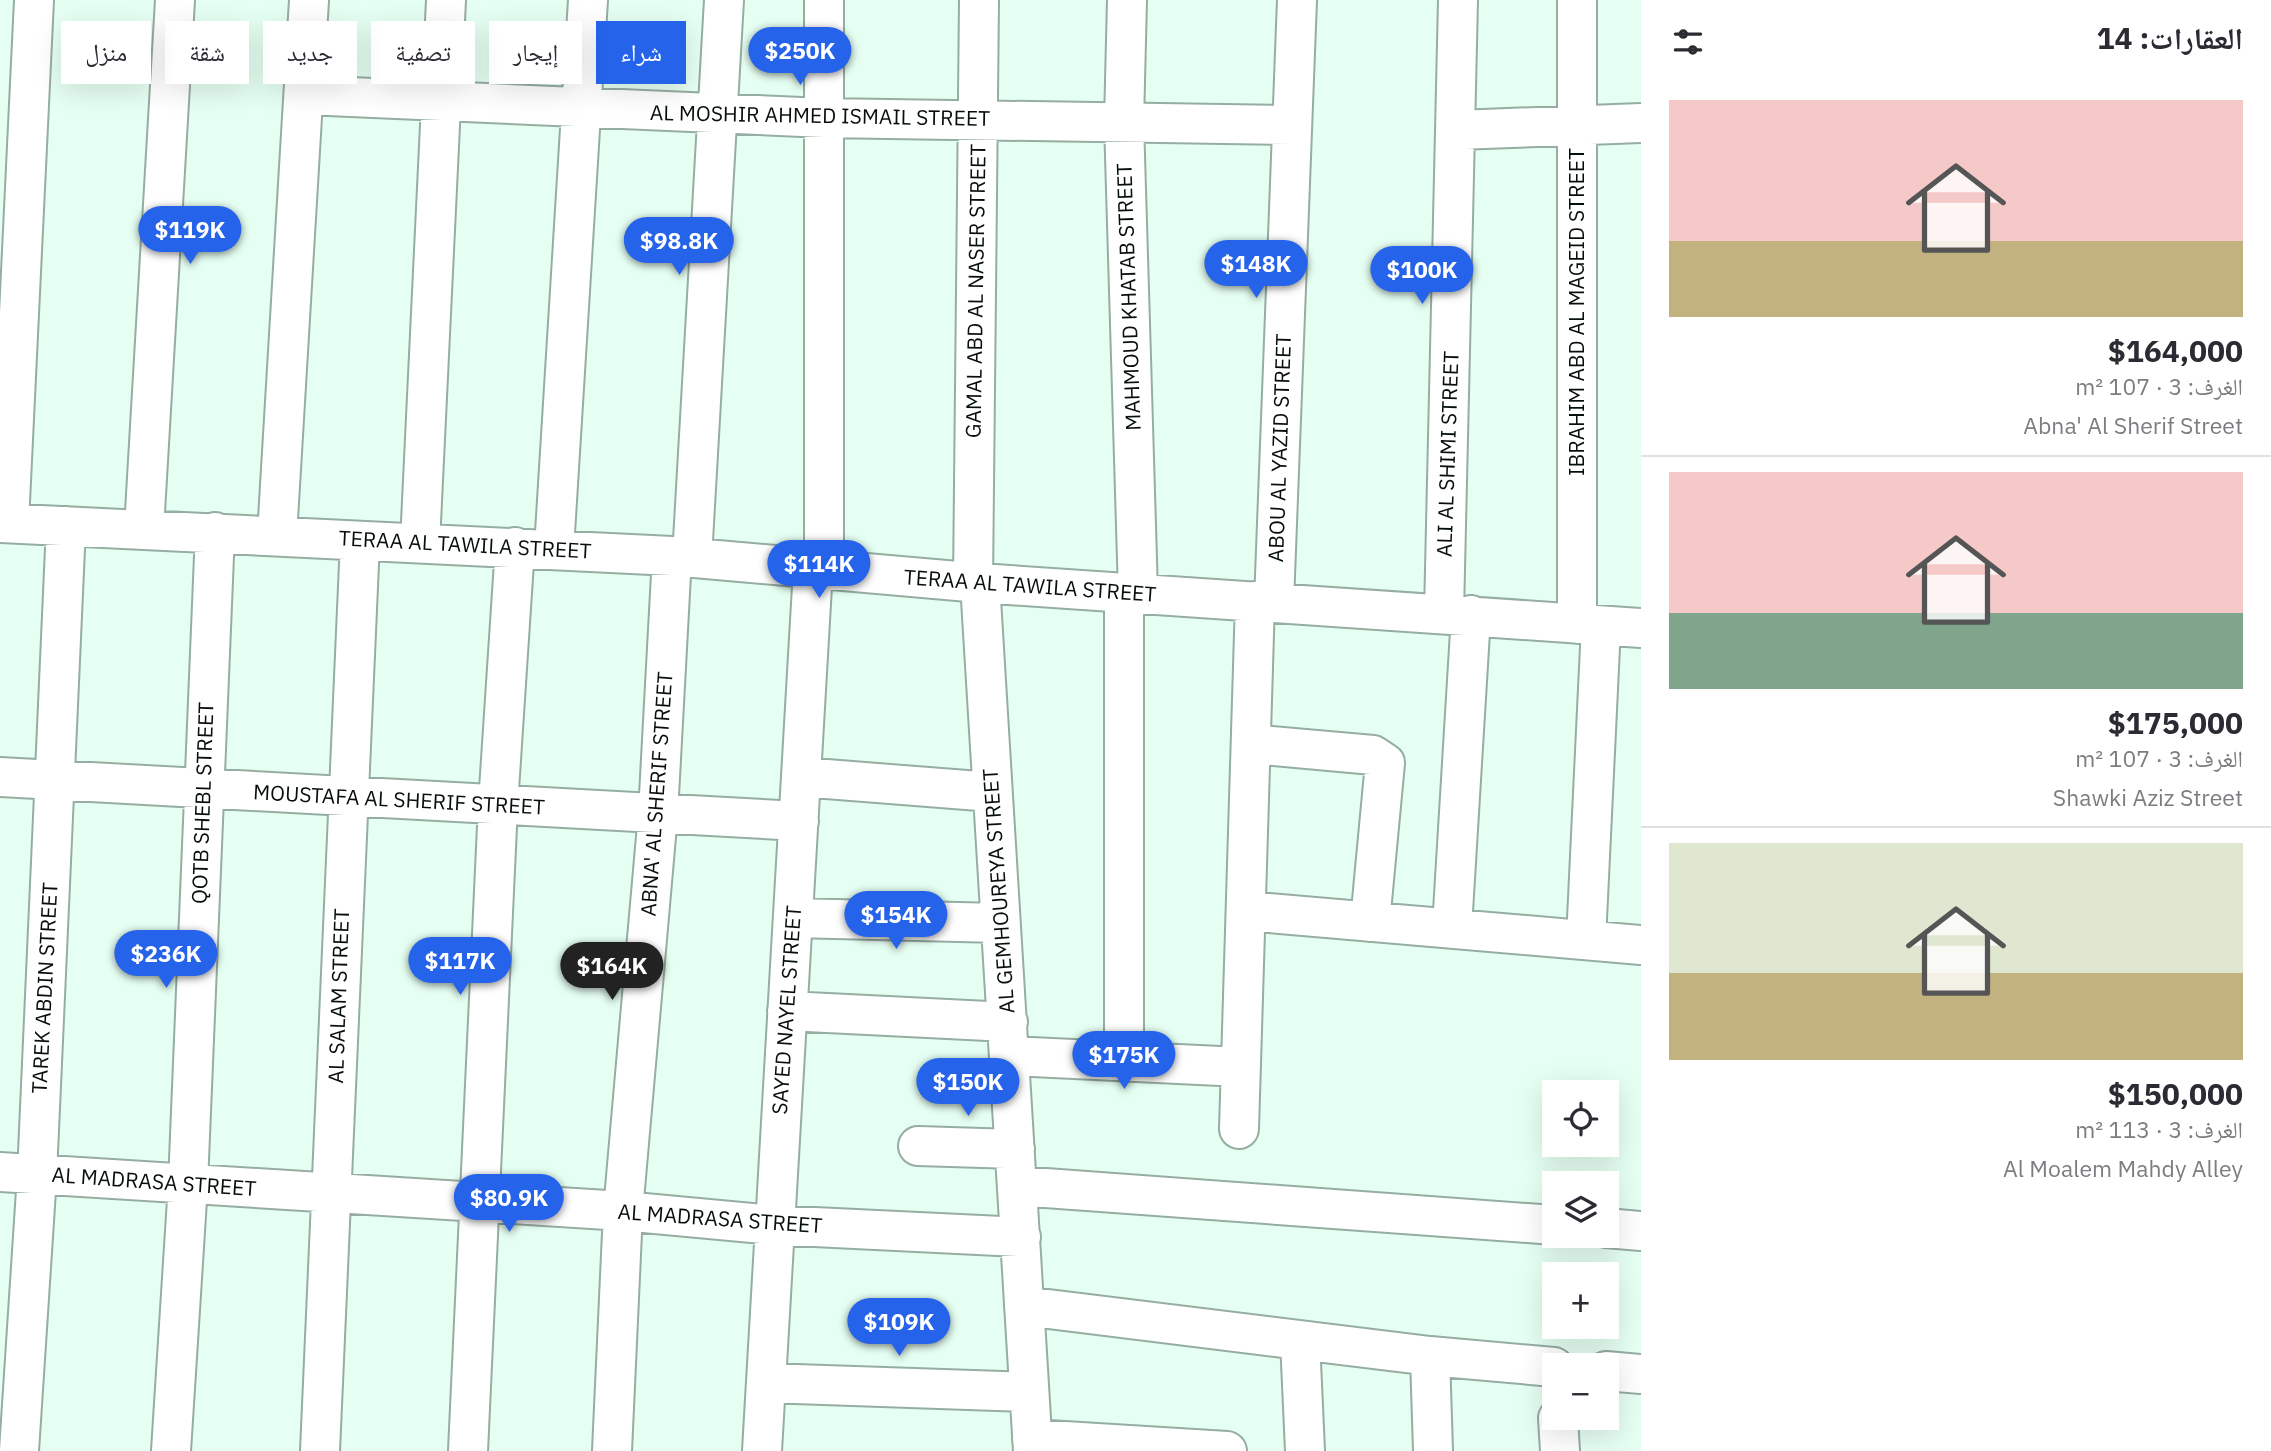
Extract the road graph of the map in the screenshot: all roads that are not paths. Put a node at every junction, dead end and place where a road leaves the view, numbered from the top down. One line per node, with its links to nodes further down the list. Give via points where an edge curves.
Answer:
1 (34, 0): 24 (street)
2 (175, 0): 26 (street)
3 (309, 0): 13 (street)
4 (446, 0): 14 (street)
5 (588, 0): 15 (street)
6 (724, 0): 16 (street, ABNA' AL SHERIF STREET)
7 (824, 0): 17 (street, SAYED NAYEL STREET)
8 (979, 0): 18 (street, GAMAL ABD AL NASER STREET)
9 (1127, 0): 19 (street, MAHMOUD KHATAB STREET)
10 (1297, 0): 21 (street, ABOU AL YAZID STREET)
11 (1458, 0): 23 (street, ALI AL SHIMI STREET)
12 (1577, 0): 22 (street, IBRAHIM ABD AL MAGEID STREET)
13 (305, 95): 14 (street, AL MOSHIR AHMED ISMAIL STREET); 28 (street)
14 (443, 103): 15 (street, AL MOSHIR AHMED ISMAIL STREET); 30 (street)
15 (582, 110): 16 (street, AL MOSHIR AHMED ISMAIL STREET); 32 (street)
16 (718, 114): 17 (street, AL MOSHIR AHMED ISMAIL STREET); 33 (street, ABNA' AL SHERIF STREET)
17 (824, 118): 18 (street, AL MOSHIR AHMED ISMAIL STREET); 34 (street, SAYED NAYEL STREET)
18 (978, 120): 19 (street, AL MOSHIR AHMED ISMAIL STREET); 35 (street, GAMAL ABD AL NASER STREET)
19 (1124, 122): 21 (street, AL MOSHIR AHMED ISMAIL STREET); 36 (street, MAHMOUD KHATAB STREET)
20 (1641, 123): 22 (street)
21 (1292, 125): 37 (street, ABOU AL YAZID STREET)
22 (1578, 125): 23 (street); 39 (street, IBRAHIM ABD AL MAGEID STREET)
23 (1457, 130): 38 (street, ALI AL SHIMI STREET)
24 (5, 523): 25 (street, TERAA AL TAWILA STREET)
25 (66, 526): 26 (street, TERAA AL TAWILA STREET); 44 (street, TAREK ABDIN STREET)
26 (144, 529): 27 (street, TERAA AL TAWILA STREET)
27 (215, 532): 28 (street, TERAA AL TAWILA STREET); 45 (street, QOTB SHEBL STREET)
28 (276, 536): 29 (street, TERAA AL TAWILA STREET)
29 (360, 541): 30 (street, TERAA AL TAWILA STREET); 47 (street, AL SALAM STREET)
30 (420, 543): 31 (street, TERAA AL TAWILA STREET)
31 (515, 547): 32 (street, TERAA AL TAWILA STREET); 48 (street)
32 (554, 549): 33 (street, TERAA AL TAWILA STREET)
33 (682, 557): 34 (street, TERAA AL TAWILA STREET); 49 (street, ABNA' AL SHERIF STREET)
34 (818, 570): 35 (street, TERAA AL TAWILA STREET); 43 (street, SAYED NAYEL STREET)
35 (976, 583): 36 (street, TERAA AL TAWILA STREET); 46 (street, AL GEMHOUREYA STREET)
36 (1131, 593): 37 (street, TERAA AL TAWILA STREET); 60 (street, MAHMOUD KHATAB STREET)
37 (1265, 602): 38 (street, TERAA AL TAWILA STREET); 41 (street, ABOU AL YAZID STREET)
38 (1457, 614): 39 (street, TERAA AL TAWILA STREET); 55 (street, ALI AL SHIMI STREET)
39 (1589, 625): 40 (street, TERAA AL TAWILA STREET); 56 (street, IBRAHIM ABD AL MAGEID STREET)
40 (1641, 628)
41 (1251, 744): 51 (street, ABOU AL YAZID STREET); 53 (street, via 1373,755 1385,762)
42 (0, 777): 44 (street, MOUSTAFA AL SHERIF STREET)
43 (801, 777): 46 (street); 50 (street, SAYED NAYEL STREET)
44 (54, 780): 45 (street, MOUSTAFA AL SHERIF STREET); 65 (street, TAREK ABDIN STREET)
45 (204, 789): 47 (street, MOUSTAFA AL SHERIF STREET); 66 (street, QOTB SHEBL STREET)
46 (992, 792): 54 (street, AL GEMHOUREYA STREET)
47 (347, 796): 48 (street, MOUSTAFA AL SHERIF STREET); 67 (street, AL SALAM STREET)
48 (498, 805): 49 (street, MOUSTAFA AL SHERIF STREET); 68 (street)
49 (658, 814): 50 (street, MOUSTAFA AL SHERIF STREET); 69 (street, ABNA' AL SHERIF STREET)
50 (799, 821): 52 (street, SAYED NAYEL STREET)
51 (1246, 911): 53 (street); 61 (street, ABOU AL YAZID STREET)
52 (793, 918): 54 (street); 58 (street, SAYED NAYEL STREET)
53 (1370, 922): 55 (street)
54 (1000, 923): 59 (street, AL GEMHOUREYA STREET)
55 (1452, 928): 56 (street)
56 (1586, 940): 57 (street)
57 (1641, 945)
58 (787, 1011): 59 (street); 70 (street, SAYED NAYEL STREET)
59 (1009, 1039): 60 (street); 64 (street, AL GEMHOUREYA STREET)
60 (1124, 1062): 61 (street)
61 (1241, 1067): 62 (street, ABOU AL YAZID STREET)
62 (1239, 1129)
63 (918, 1146): 64 (street)
64 (1017, 1168): 71 (street); 74 (street, AL GEMHOUREYA STREET)
65 (18, 1173): 66 (street, AL MADRASA STREET); 85 (street, TAREK ABDIN STREET)
66 (188, 1184): 67 (street, AL MADRASA STREET); 86 (street, QOTB SHEBL STREET)
67 (332, 1193): 68 (street, AL MADRASA STREET); 87 (street, AL SALAM STREET)
68 (481, 1202): 69 (street, AL MADRASA STREET); 88 (street)
69 (623, 1211): 70 (street, AL MADRASA STREET); 89 (street, ABNA' AL SHERIF STREET)
70 (773, 1224): 74 (street, AL MADRASA STREET); 81 (street, SAYED NAYEL STREET)
71 (1542, 1224)
72 (1619, 1229): 73 (street)
73 (1641, 1231)
74 (1021, 1237): 75 (street, AL GEMHOUREYA STREET)
75 (1024, 1306): 76 (street); 82 (street, AL GEMHOUREYA STREET)
76 (1300, 1340): 77 (street); 92 (street)
77 (1430, 1356): 78 (street); 93 (street)
78 (1542, 1366)
79 (1619, 1372): 80 (street)
80 (1641, 1374)
81 (766, 1383): 82 (street); 90 (street, SAYED NAYEL STREET)
82 (1029, 1392): 84 (street, AL GEMHOUREYA STREET)
83 (1559, 1430): 94 (street)
84 (1033, 1445): 91 (street)
85 (19, 1451)
86 (171, 1451)
87 (320, 1451)
88 (468, 1451)
89 (611, 1451)
90 (762, 1451)
91 (1227, 1451)
92 (1305, 1451)
93 (1433, 1451)
94 (1560, 1451)

